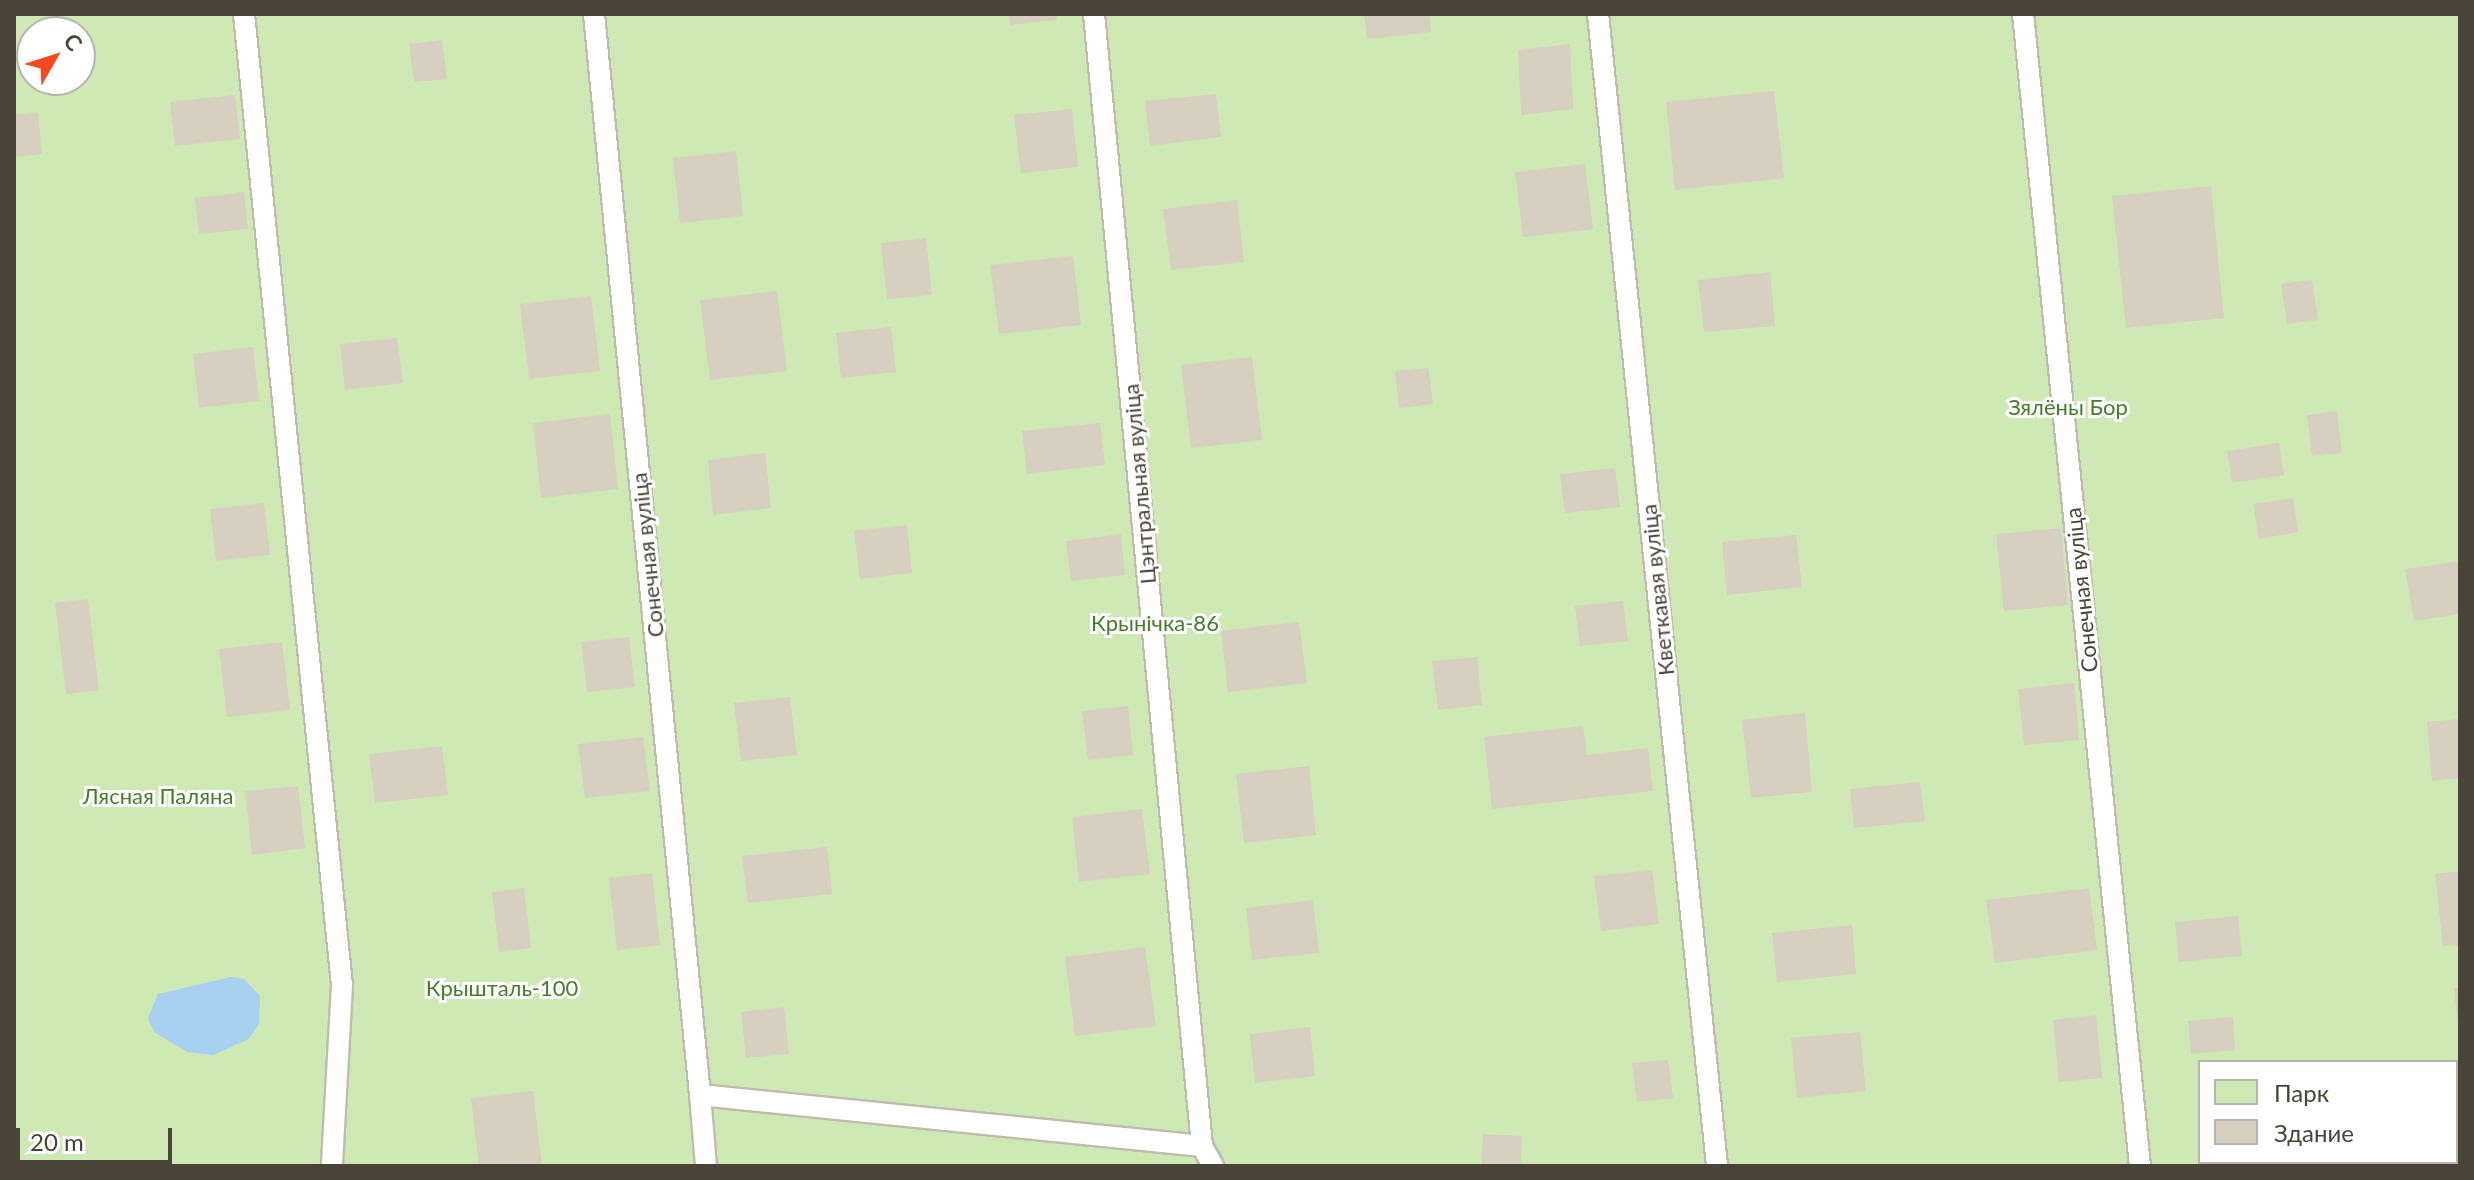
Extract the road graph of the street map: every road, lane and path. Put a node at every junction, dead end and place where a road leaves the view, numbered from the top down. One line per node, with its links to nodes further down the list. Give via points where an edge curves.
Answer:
1 (244, 14): 8 (lane, via 342,985)
2 (594, 14): 6 (lane, Сонечная вуліца)
3 (1094, 14): 7 (lane, Цэнтральная вуліца)
4 (1598, 14): 11 (lane, Кветкавая вуліца)
5 (2023, 14): 12 (lane, Сонечная вуліца)
6 (700, 1095): 7 (lane); 9 (lane, Сонечная вуліца)
7 (1202, 1146): 10 (lane)
8 (332, 1166)
9 (706, 1166)
10 (1213, 1166)
11 (1717, 1166)
12 (2140, 1166)

